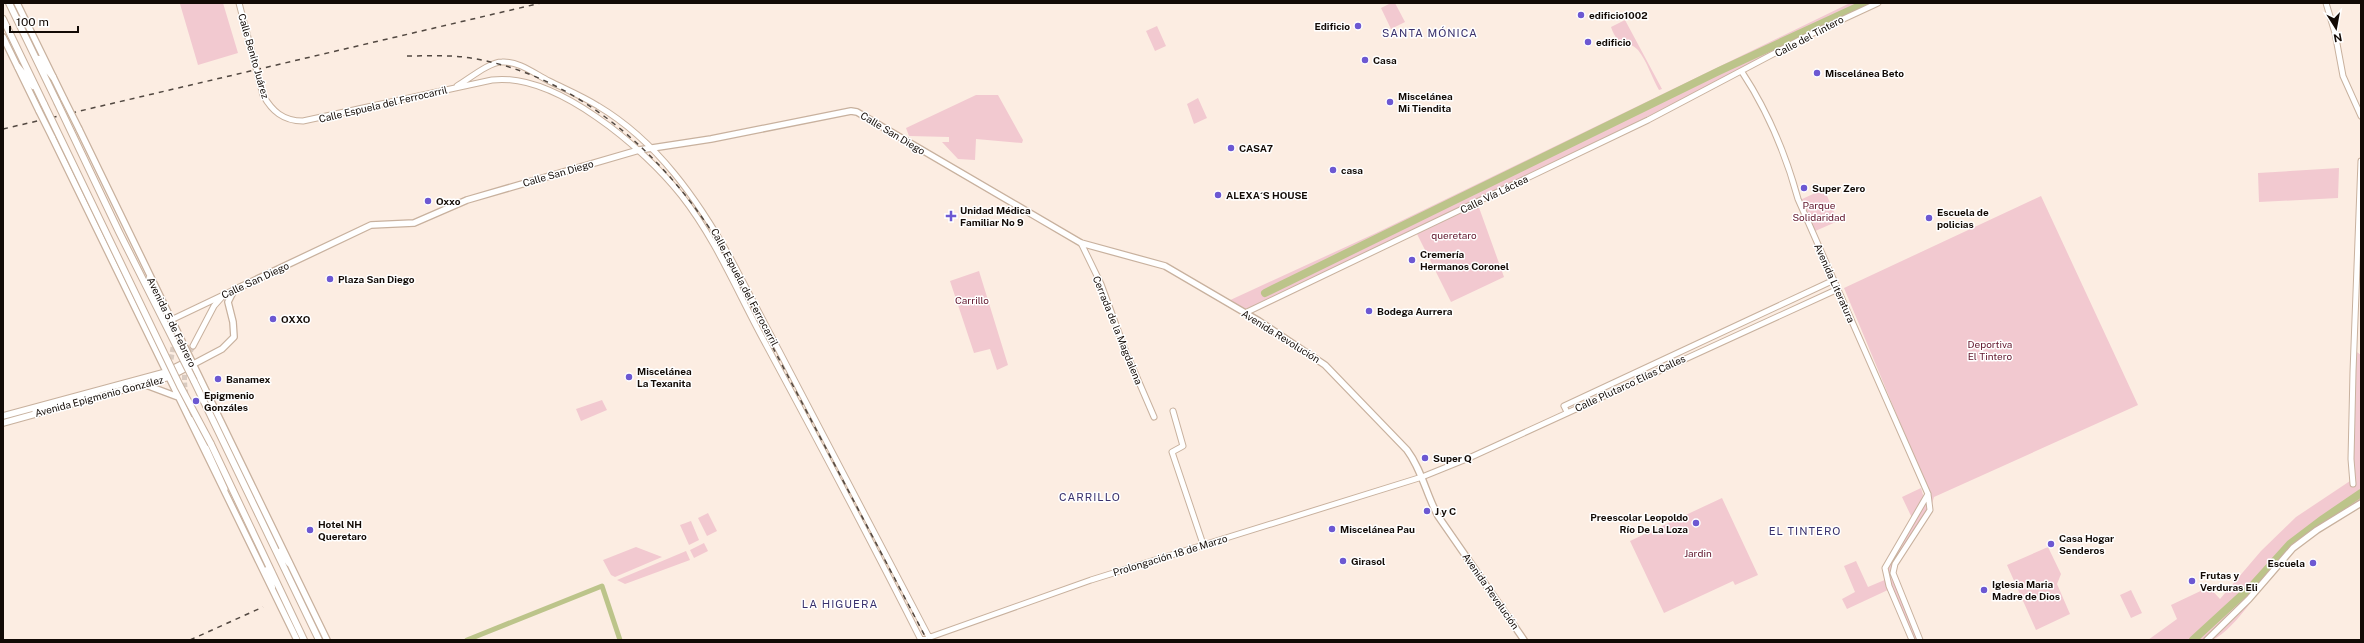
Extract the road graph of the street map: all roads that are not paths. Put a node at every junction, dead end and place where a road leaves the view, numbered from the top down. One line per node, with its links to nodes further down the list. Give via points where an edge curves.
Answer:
1 (9, 3): 9 (highway, Avenida 5 de Febrero)
2 (17, 3): 13 (main road, Avenida 5 de Febrero)
3 (239, 3): 17 (street, Calle Benito Juárez, bridge, via 263,95 274,111 283,117 292,121)
4 (1878, 3): 12 (street, Calle del Tintero, via 1825,27)
5 (2326, 3): 16 (street, via 2343,76)
6 (3, 19): 15 (highway, Avenida 5 de Febrero)
7 (3, 36): 10 (main road)
8 (3, 46): 10 (street)
9 (32, 49): 13 (highway); 48 (highway, Avenida 5 de Febrero, bridge, via 119,232)
10 (10, 52): 11 (main road)
11 (18, 67): 15 (highway); 33 (main road, bridge)
12 (1742, 72): 24 (street, Avenida Literatura, via 1778,140 1789,166 1798,199); 28 (street, Calle Vía Láctea, via 1648,120)
13 (53, 77): 23 (main road, Avenida 5 de Febrero, bridge)
14 (452, 88): 17 (street, Calle Espuela del Ferrocarril); 18 (street, Calle Espuela del Ferrocarril, via 492,64 512,62 598,106 634,132); 19 (street, Calle Espuela del Ferrocarril, via 499,79 518,80 591,112)
15 (40, 94): 50 (highway, Avenida 5 de Febrero, bridge)
16 (2361, 116)
17 (314, 120)
18 (650, 148): 19 (main road, Calle San Diego); 21 (main road, Calle San Diego, via 857,112 891,130); 52 (street, Calle Espuela del Ferrocarril, via 689,192 709,220)
19 (639, 150): 26 (main road, Calle San Diego, via 467,200 414,223 370,224); 53 (street, Calle Espuela del Ferrocarril, via 681,195 710,238)
20 (2361, 162): 44 (street, via 2353,372)
21 (952, 169): 22 (main road, Avenida Revolución)
22 (1081, 243): 28 (main road, Avenida Revolución, via 1165,266); 40 (street, Cerrada de la Magdalena, via 1101,284)
23 (136, 248): 29 (main road, Avenida 5 de Febrero); 30 (street)
24 (1834, 280): 25 (street, Avenida Literatura); 38 (street, Calle Plutarco Elías Calles, via 1564,406)
25 (1838, 289): 38 (street, Calle Plutarco Elías Calles); 45 (street, Avenida Literatura)
26 (234, 290): 27 (street, Calle San Diego); 32 (main road, Avenida Epigmenio González, via 228,302 234,337 226,346 206,358)
27 (224, 294): 29 (street, Calle San Diego); 31 (street, via 214,306)
28 (1245, 313): 43 (main road, Avenida Revolución, via 1325,364 1407,450 1417,463)
29 (172, 320): 32 (main road, Avenida 5 de Febrero)
30 (172, 330)
31 (193, 346)
32 (192, 362): 33 (main road, Avenida Epigmenio González); 51 (main road, Avenida 5 de Febrero)
33 (168, 375): 34 (main road, Avenida Epigmenio González); 36 (main road)
34 (159, 377): 35 (main road, Avenida Epigmenio González); 39 (main road, Avenida Epigmenio González)
35 (144, 382): 36 (main road); 42 (main road, Avenida Epigmenio González)
36 (178, 397): 47 (main road)
37 (1173, 411): 49 (street, via 1183,446 1172,452)
38 (1567, 412): 43 (street, Calle Plutarco Elías Calles)
39 (3, 416)
40 (1154, 418)
41 (193, 419): 47 (street, via 223,482)
42 (3, 423)
43 (1422, 478): 49 (street, Prolongación 18 de Marzo); 61 (main road, Avenida Revolución, via 1438,516)
44 (2353, 484)
45 (1928, 494): 62 (street, via 1885,568 1887,582); 63 (street, Avenida Literatura, via 1930,510 1895,564 1893,573)
46 (2361, 503): 64 (main road, via 2293,548 2249,599)
47 (230, 504): 54 (main road)
48 (269, 532): 51 (highway); 58 (highway, Avenida 5 de Febrero)
49 (1203, 544): 55 (street, Prolongación 18 de Marzo, via 1010,607)
50 (260, 549): 54 (highway); 57 (highway, Avenida 5 de Febrero)
51 (289, 563): 59 (main road, Avenida 5 de Febrero)
52 (893, 568): 53 (street); 55 (street, Calle Espuela del Ferrocarril)
53 (886, 572): 60 (street, Calle Espuela del Ferrocarril)
54 (272, 587): 56 (main road)
55 (930, 639): 60 (street, Prolongación 18 de Marzo)
56 (297, 640)
57 (304, 640)
58 (319, 640)
59 (327, 640)
60 (922, 640)
61 (1524, 640)
62 (1912, 640)
63 (1920, 640)
64 (2207, 640)

